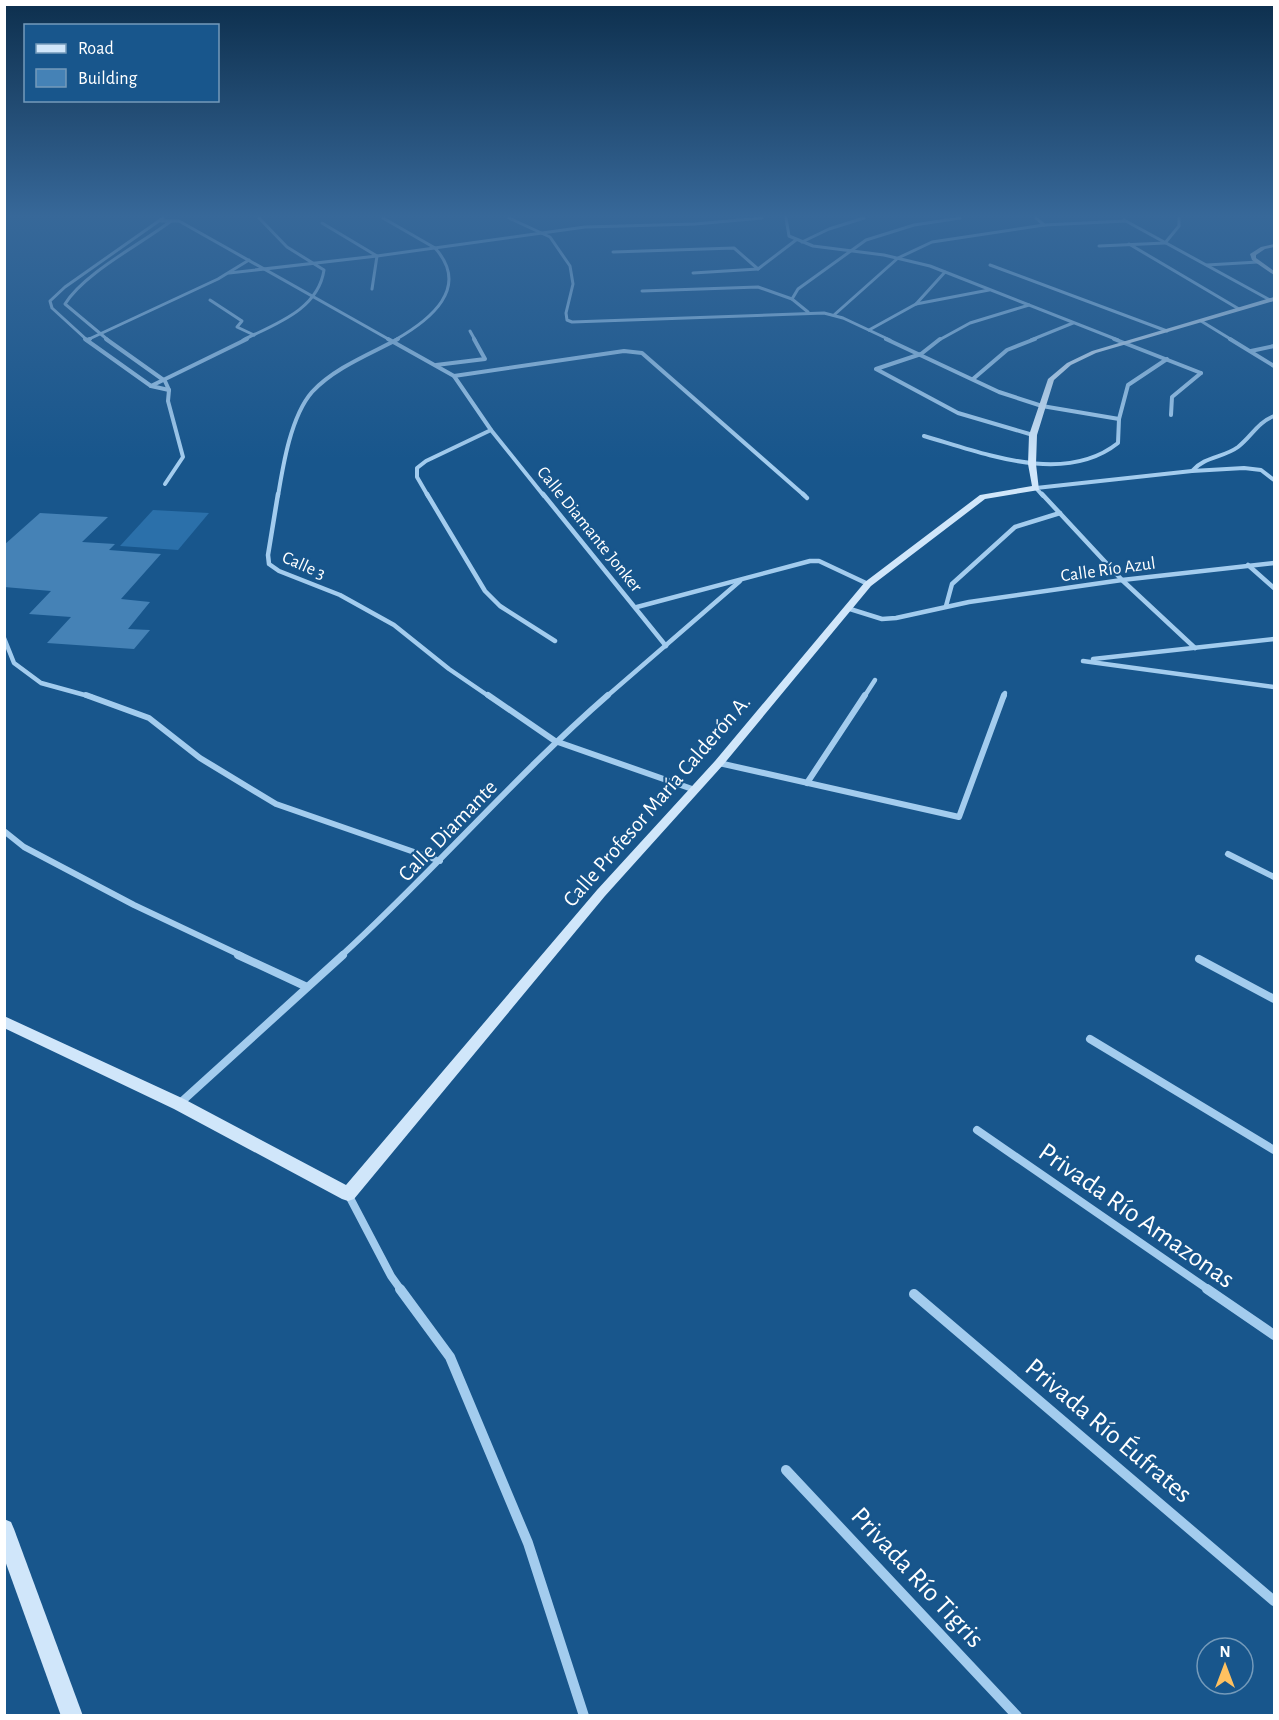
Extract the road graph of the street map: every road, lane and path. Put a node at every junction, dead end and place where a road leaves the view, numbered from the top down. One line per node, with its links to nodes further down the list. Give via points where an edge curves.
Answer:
1 (53, 298): 29 (street, via 51,308)
2 (66, 298): 27 (street, via 65,304)
3 (177, 298): 27 (street)
4 (312, 298): 28 (street, via 290,317)
5 (316, 298): 30 (street)
6 (444, 298): 30 (street, Calle 3, via 425,322)
7 (570, 298): 20 (street, via 566,313 567,320 572,322)
8 (853, 298): 21 (street)
9 (921, 298): 17 (street)
10 (944, 298): 17 (street)
11 (1012, 298): 18 (street)
12 (1078, 298): 26 (street)
13 (1221, 298): 19 (street)
14 (792, 299): 20 (street)
15 (210, 300): 28 (street, via 242,321 237,325 240,330)
16 (1272, 300): 19 (street)
17 (916, 304): 24 (street)
18 (1029, 305): 23 (street); 34 (street, via 970,323 945,335)
19 (1239, 309): 22 (street)
20 (808, 313): 21 (street)
21 (834, 315): 24 (street)
22 (1201, 321): 26 (street); 33 (street)
23 (1073, 323): 31 (street); 39 (street, via 1007,350)
24 (869, 330): 34 (street)
25 (470, 331): 36 (street, via 486,359)
26 (1167, 331): 31 (street)
27 (101, 335): 29 (street); 40 (street)
28 (254, 335): 40 (street)
29 (87, 340): 41 (street)
30 (393, 341): 36 (street); 74 (street, Calle 3, via 350,364 311,392 296,423 281,479 269,564 340,595 394,625 449,669)
31 (1125, 343): 35 (street); 43 (street, via 1069,364 1051,379)
32 (1275, 346): 33 (street)
33 (1250, 351): 37 (street)
34 (921, 354): 39 (street); 48 (street, via 876,369 958,413)
35 (1167, 359): 44 (street, via 1201,373 1173,397); 46 (street, via 1128,385)
36 (436, 365): 38 (street)
37 (1275, 366)
38 (454, 375): 47 (street, Calle Diamante Jonker); 55 (street, via 624,351 642,353)
39 (973, 379): 43 (street)
40 (165, 381): 41 (street); 42 (street)
41 (152, 386): 42 (street)
42 (169, 390): 53 (street, via 168,401 183,457)
43 (1042, 406): 46 (street); 48 (street)
44 (1171, 415)
45 (1275, 416): 51 (street, via 1258,424 1238,448 1202,459)
46 (1119, 419): 50 (street, via 1118,443 1104,454)
47 (491, 430): 64 (street, Calle Diamante Jonker); 68 (street, via 426,460 417,468 417,477 485,591 500,606)
48 (1034, 435): 50 (street)
49 (924, 436): 50 (street)
50 (1032, 464): 54 (street)
51 (1192, 471): 52 (street, via 1253,468); 54 (street)
52 (1275, 480)
53 (165, 484)
54 (1036, 488): 56 (street); 61 (street, Calle Profesor María Calderón A., via 983,497)
55 (807, 498)
56 (1060, 513): 59 (street); 63 (street, via 1015,527 952,584)
57 (1275, 563): 58 (street, Calle Río Azul)
58 (1248, 565): 59 (street, Calle Río Azul); 62 (street)
59 (1122, 580): 63 (street, Calle Río Azul); 70 (street)
60 (740, 581): 61 (street, via 819,561); 64 (street); 69 (street, Calle Diamante)
61 (868, 584): 65 (street, Calle Profesor María Calderón A.)
62 (1275, 588)
63 (946, 606): 65 (street, Calle Río Azul, via 896,618)
64 (637, 607): 69 (street, Calle Diamante Jonker)
65 (850, 609): 75 (street, Calle Profesor María Calderón A.)
66 (4, 638): 80 (street, via 14,663 41,683 103,700 148,718 200,758 276,804)
67 (1275, 639): 70 (street)
68 (555, 641)
69 (666, 646): 74 (street, Calle Diamante)
70 (1195, 648): 72 (street, via 1083,661)
71 (875, 680): 76 (street)
72 (1275, 687)
73 (1005, 693): 76 (street, via 959,817)
74 (555, 741): 77 (street, Calle 3); 80 (street, Calle Diamante)
75 (719, 763): 76 (street); 77 (street, Calle Profesor María Calderón A.)
76 (807, 783)
77 (695, 790): 90 (street, Calle Profesor María Calderón A., via 601,893)
78 (4, 831): 83 (street, via 24,847 134,905)
79 (1228, 854): 81 (street)
80 (440, 861): 83 (street, Calle Diamante)
81 (1275, 877)
82 (1199, 959): 84 (street)
83 (307, 987): 87 (street, Calle Diamante)
84 (1275, 999)
85 (4, 1021): 87 (street)
86 (1089, 1039): 89 (street)
87 (179, 1104): 90 (street)
88 (976, 1130): 92 (street, Privada Río Amazonas)
89 (1275, 1150)
90 (348, 1194): 97 (street, via 391,1276 450,1357 528,1543)
91 (914, 1294): 95 (street, Privada Río Éufrates)
92 (1275, 1335)
93 (786, 1470): 98 (street, Privada Río Tigris)
94 (4, 1529): 96 (street)
95 (1275, 1601)
96 (72, 1716)
97 (584, 1716)
98 (1017, 1716)

